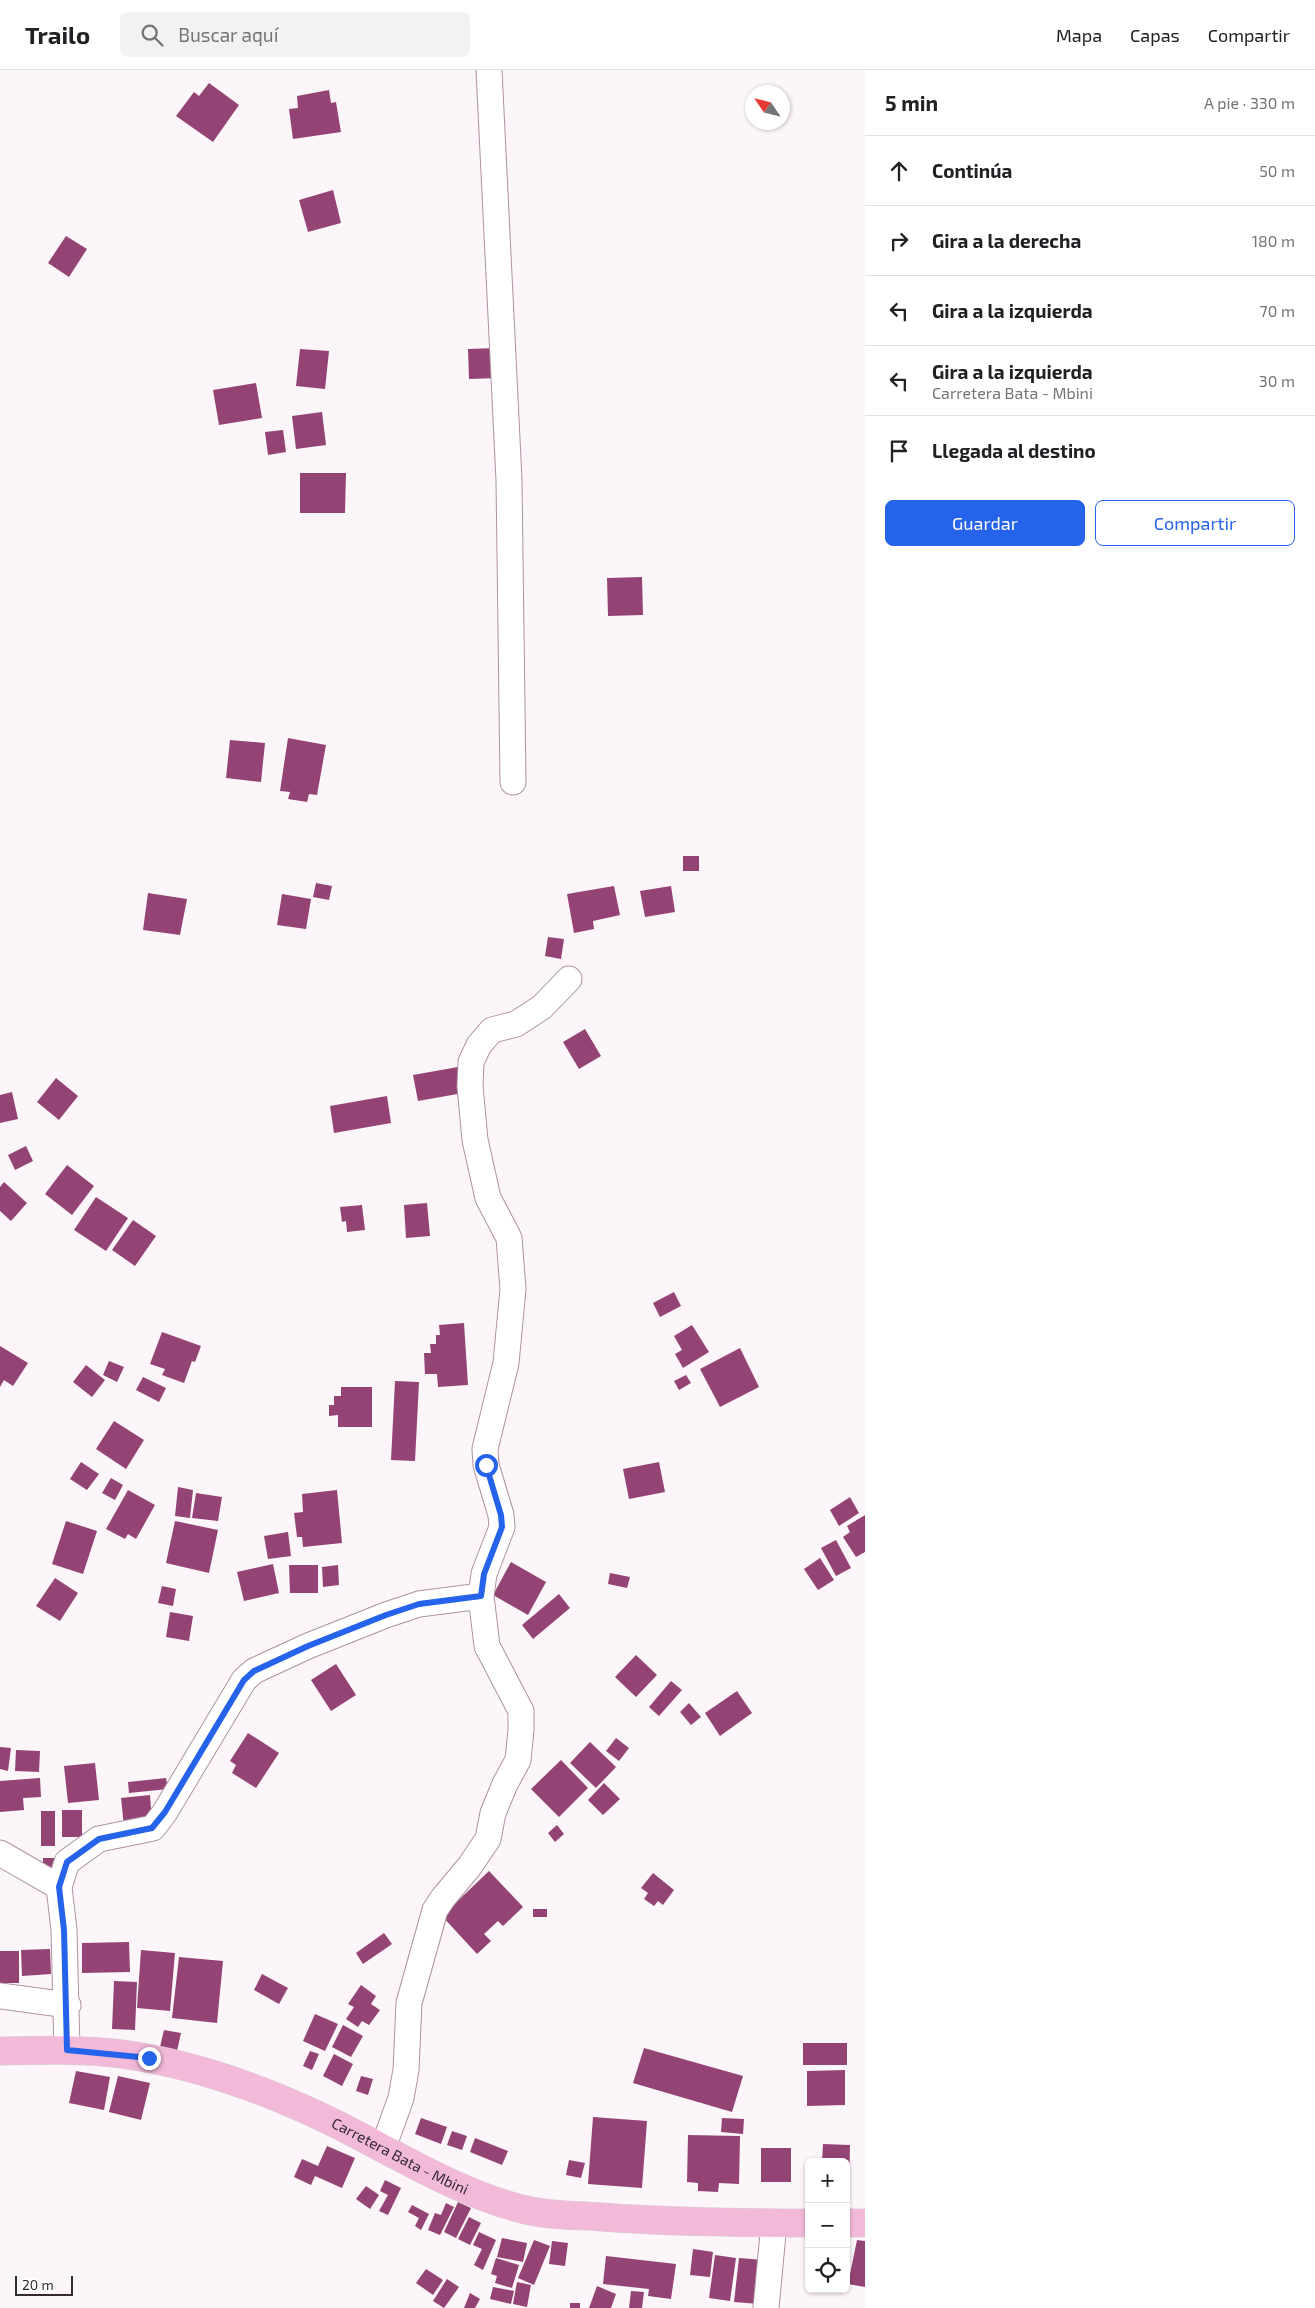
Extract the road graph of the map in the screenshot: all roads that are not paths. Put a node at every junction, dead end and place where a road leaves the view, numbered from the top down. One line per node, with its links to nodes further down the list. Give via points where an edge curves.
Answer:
1 (489, 70): 2 (street, via 510,480)
2 (513, 782)
3 (569, 979): 4 (street, via 542,1007 516,1024 492,1030 479,1045 471,1062 475,1140 488,1198 509,1238 513,1289 506,1362 485,1449 502,1527 484,1574)
4 (481, 1596): 6 (street, via 419,1604 308,1646 254,1671 244,1680 165,1812 152,1828 99,1839 67,1862); 11 (street, via 487,1646 521,1711 518,1760 493,1813 488,1839 435,1910 409,2003 406,2070 401,2098)
5 (0, 1853): 6 (street)
6 (59, 1887): 8 (street)
7 (0, 1996): 8 (street)
8 (68, 2005): 9 (street)
9 (67, 2050): 10 (main road, Carretera Bata - Mbini); 11 (main road, Carretera Bata - Mbini, via 149,2058 235,2082 306,2110)
10 (0, 2051)
11 (383, 2148): 12 (main road, Carretera Bata - Mbini, via 438,2176 524,2210 665,2221)
12 (774, 2223): 13 (main road, Carretera Bata - Mbini); 16 (street)
13 (805, 2223)
14 (850, 2223): 15 (main road)
15 (865, 2223)
16 (766, 2308)

